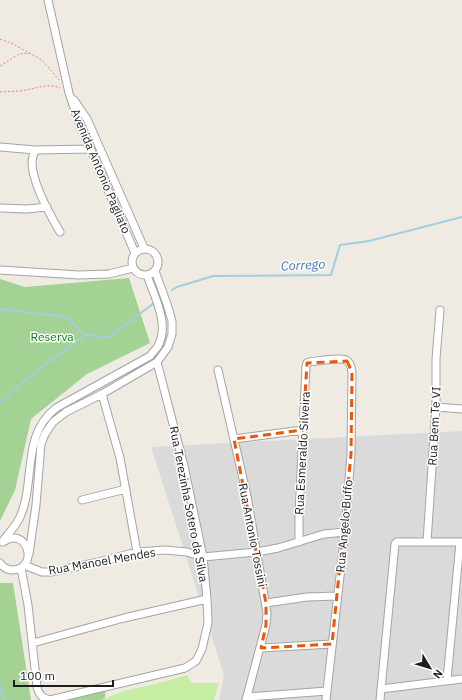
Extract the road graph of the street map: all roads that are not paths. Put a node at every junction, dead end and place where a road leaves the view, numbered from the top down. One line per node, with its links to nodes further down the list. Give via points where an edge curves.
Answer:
1 (48, 0): 2 (street)
2 (69, 93): 4 (street, Avenida Antonio Pagliato); 9 (street, Avenida Antonio Pagliato, via 87,119)
3 (0, 147): 5 (street)
4 (90, 149): 5 (street); 10 (street, Avenida Antonio Pagliato)
5 (34, 150): 6 (street, via 33,170)
6 (46, 207): 7 (street); 8 (street)
7 (0, 208)
8 (60, 232)
9 (144, 248): 10 (street); 13 (street, via 152,251 158,258)
10 (135, 253): 11 (street, via 132,260)
11 (133, 268): 12 (street, via 109,274 79,275); 14 (street, via 138,274)
12 (0, 270)
13 (155, 271): 14 (street); 16 (street, via 172,321 168,347)
14 (147, 275): 30 (street, via 163,323 158,346 150,356 56,408 48,415 39,427 34,442 26,496 19,518)
15 (440, 310): 20 (street, Rua Bem Te VI)
16 (157, 362): 19 (street); 34 (street, Rua Terezinha Sotero da Silva, via 184,466)
17 (307, 363): 22 (street, Rua Esmeraldo Silveira); 26 (street, Rua Angelo Buffo, via 340,359 347,360 351,365 351,454)
18 (218, 370): 23 (street, Rua Antonio Tossini)
19 (102, 394): 24 (street); 33 (street, via 66,412 53,422 45,434 41,444)
20 (436, 407): 21 (street); 28 (street, Rua Bem Te VI)
21 (462, 409)
22 (303, 430): 23 (street); 27 (street, Rua Esmeraldo Silveira)
23 (234, 439): 32 (street, Rua Antonio Tossini)
24 (126, 489): 25 (street); 31 (street)
25 (82, 500)
26 (345, 532): 27 (street, Rua Manoel Mendes, via 324,534); 39 (street, Rua Angelo Buffo)
27 (300, 542): 32 (street, Rua Manoel Mendes)
28 (427, 542): 29 (street); 47 (street, via 396,543)
29 (461, 542): 46 (street)
30 (1, 544): 33 (street, via 11,538 21,540 28,548)
31 (138, 552): 34 (street, Rua Manoel Mendes, via 165,550 187,552); 36 (street, Rua Manoel Mendes, via 51,572)
32 (257, 552): 34 (street, Rua Manoel Mendes); 41 (street, Rua Antonio Tossini)
33 (29, 554): 36 (street)
34 (203, 557): 40 (street, Rua Terezinha Sotero da Silva)
35 (0, 563): 37 (street)
36 (22, 566): 37 (street); 42 (street, Rua Terezinha Sotero da Silva)
37 (10, 570): 38 (street)
38 (0, 572)
39 (337, 596): 41 (street); 43 (street, Rua Angelo Buffo)
40 (207, 599): 42 (street); 50 (street, Rua Terezinha Sotero da Silva, via 208,623 202,648 196,661 190,666)
41 (266, 603): 44 (street, Rua Antonio Tossini, via 266,625)
42 (33, 643): 50 (street, Rua Terezinha Sotero da Silva, via 39,694)
43 (332, 644): 44 (street); 48 (street, Rua Angelo Buffo)
44 (261, 648): 49 (street, Rua Antonio Tossini)
45 (462, 678): 46 (street)
46 (447, 680): 47 (street)
47 (381, 689): 52 (street)
48 (327, 691): 49 (street); 51 (street, Rua Angelo Buffo)
49 (247, 699)
50 (50, 700)
51 (326, 700)
52 (380, 700)

